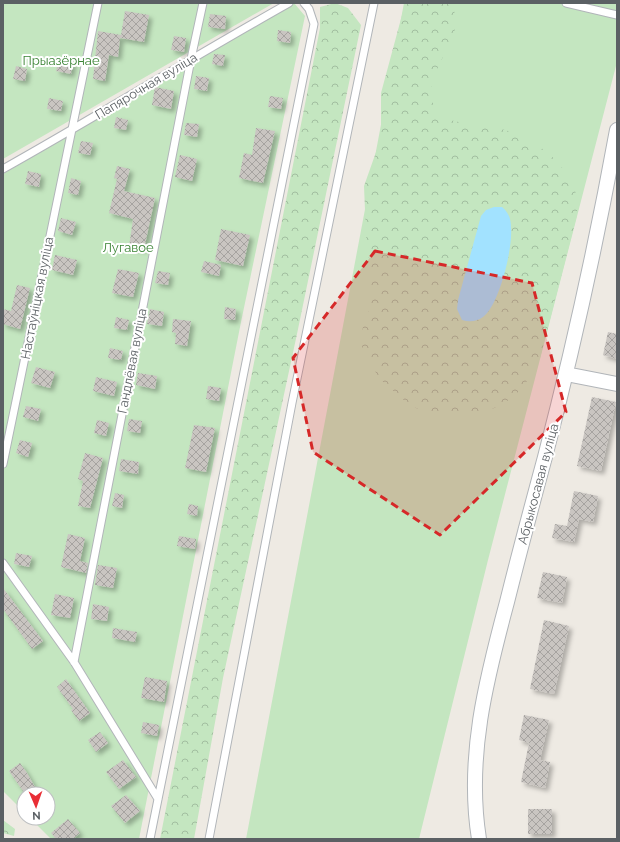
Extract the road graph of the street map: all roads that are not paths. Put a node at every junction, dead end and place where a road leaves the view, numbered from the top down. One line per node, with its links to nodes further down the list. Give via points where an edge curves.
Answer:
1 (98, 3): 10 (lane, Настаўніцкая вуліца)
2 (203, 3): 8 (lane, Гандлёвая вуліца)
3 (289, 3): 8 (lane, Папярочная вуліца)
4 (304, 3): 17 (lane, via 314,24)
5 (374, 3): 19 (lane, via 292,403)
6 (566, 3): 7 (lane)
7 (617, 15)
8 (191, 59): 10 (lane, Папярочная вуліца); 16 (lane, Гандлёвая вуліца)
9 (617, 130): 12 (street, Абрыкосавая вуліца, via 602,213)
10 (70, 132): 11 (lane, Папярочная вуліца); 14 (lane, Настаўніцкая вуліца)
11 (3, 169)
12 (566, 374): 13 (street); 20 (street, Абрыкосавая вуліца, via 483,700 475,753 474,780)
13 (617, 384)
14 (3, 464)
15 (3, 563): 16 (lane)
16 (74, 662): 17 (lane)
17 (158, 798): 18 (lane)
18 (150, 839)
19 (209, 839)
20 (479, 839)

